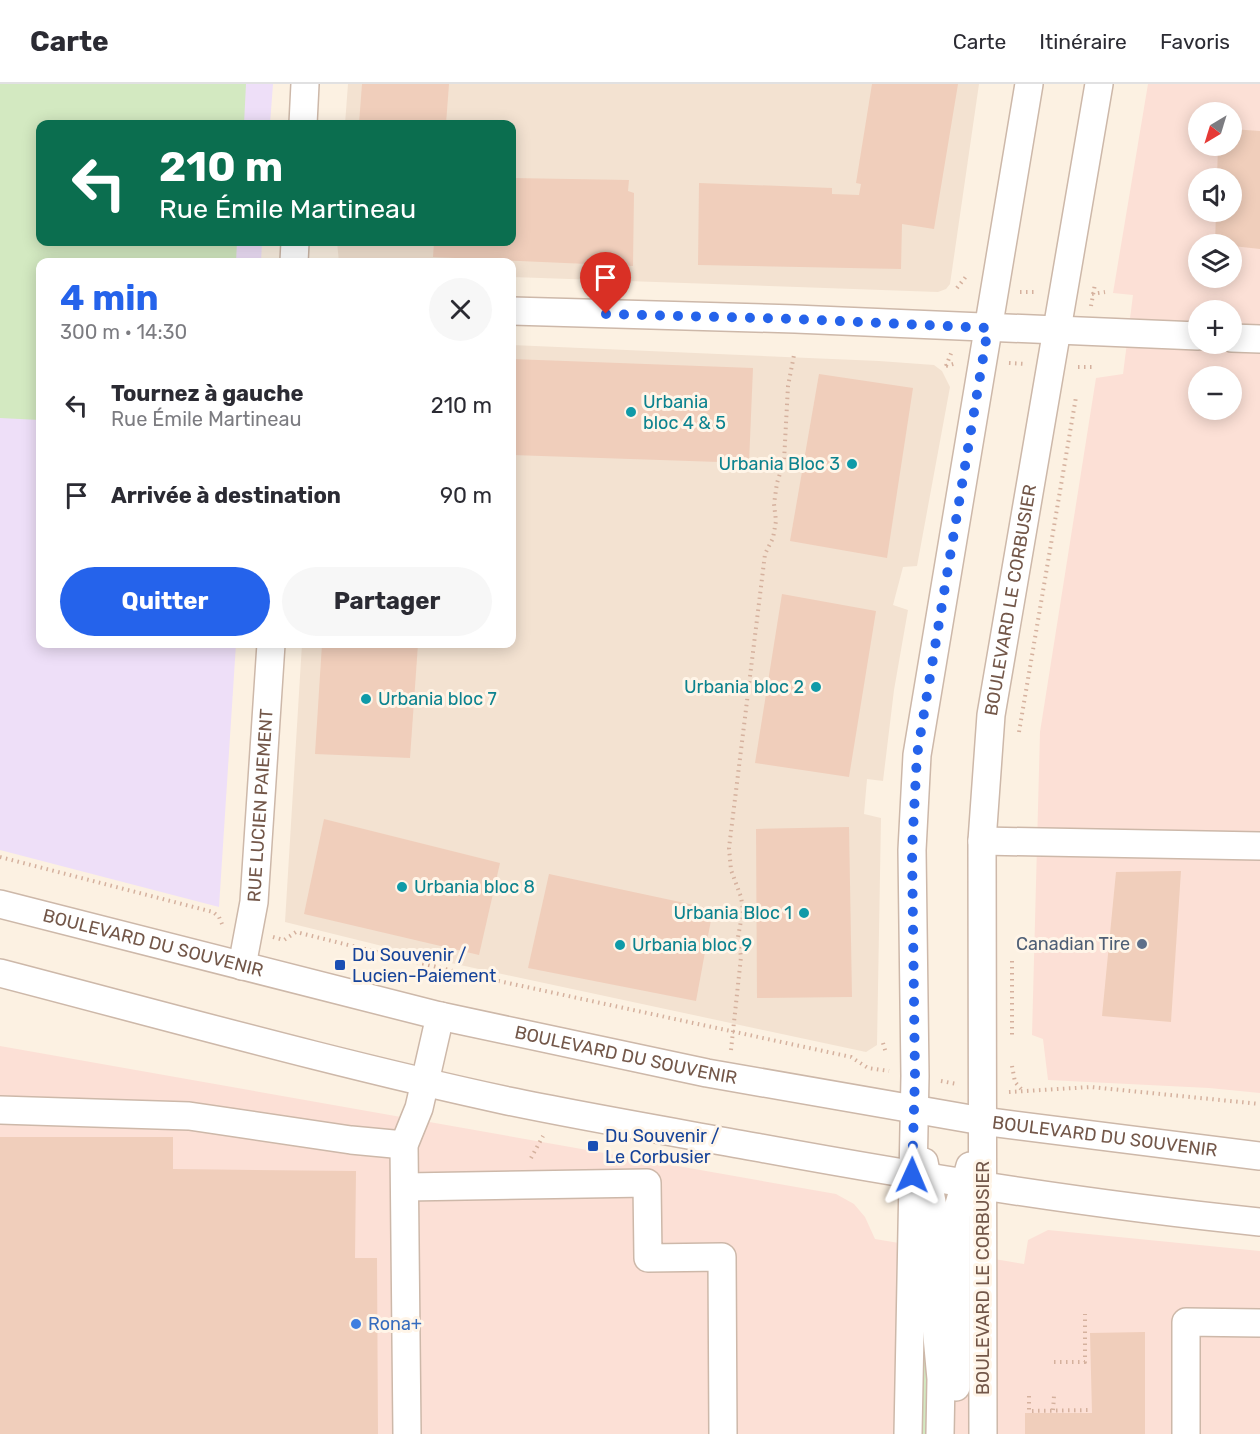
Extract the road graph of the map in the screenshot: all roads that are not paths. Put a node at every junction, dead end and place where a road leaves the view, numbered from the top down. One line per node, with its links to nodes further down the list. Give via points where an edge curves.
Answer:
1 (305, 84): 4 (street)
2 (1029, 84): 6 (street)
3 (1099, 84): 7 (street, BOULEVARD LE CORBUSIER)
4 (303, 120)
5 (516, 311): 6 (street)
6 (988, 328): 7 (street); 20 (street, via 917,755 912,850)
7 (1057, 330): 8 (street); 12 (street, BOULEVARD LE CORBUSIER, via 992,715)
8 (1188, 336)
9 (1242, 338): 10 (street)
10 (1260, 339)
11 (271, 648): 15 (street, RUE LUCIEN PAIEMENT, via 254,902)
12 (982, 841): 13 (street); 21 (street, BOULEVARD LE CORBUSIER)
13 (1260, 846)
14 (0, 904): 15 (street, BOULEVARD DU SOUVENIR)
15 (242, 966): 17 (street, BOULEVARD DU SOUVENIR)
16 (0, 974): 18 (street)
17 (440, 1016): 18 (street); 20 (street, BOULEVARD DU SOUVENIR, via 707,1073)
18 (426, 1082): 22 (street); 24 (street, via 578,1115)
19 (0, 1110): 22 (street, via 189,1116)
20 (914, 1111): 21 (street, BOULEVARD DU SOUVENIR); 24 (street)
21 (982, 1121): 23 (street, BOULEVARD DU SOUVENIR); 25 (street, BOULEVARD LE CORBUSIER)
22 (404, 1145): 26 (street)
23 (1260, 1156)
24 (920, 1176): 25 (street); 31 (street); 32 (street, via 934,1212)
25 (974, 1185): 27 (street); 33 (street, BOULEVARD LE CORBUSIER, via 956,1215); 34 (street, BOULEVARD LE CORBUSIER)
26 (405, 1187): 29 (street); 30 (street, via 647,1183 648,1258 722,1257)
27 (1260, 1222)
28 (1260, 1323): 35 (street, via 1186,1322)
29 (407, 1434)
30 (723, 1434)
31 (908, 1434)
32 (940, 1434)
33 (956, 1434)
34 (983, 1434)
35 (1186, 1434)

